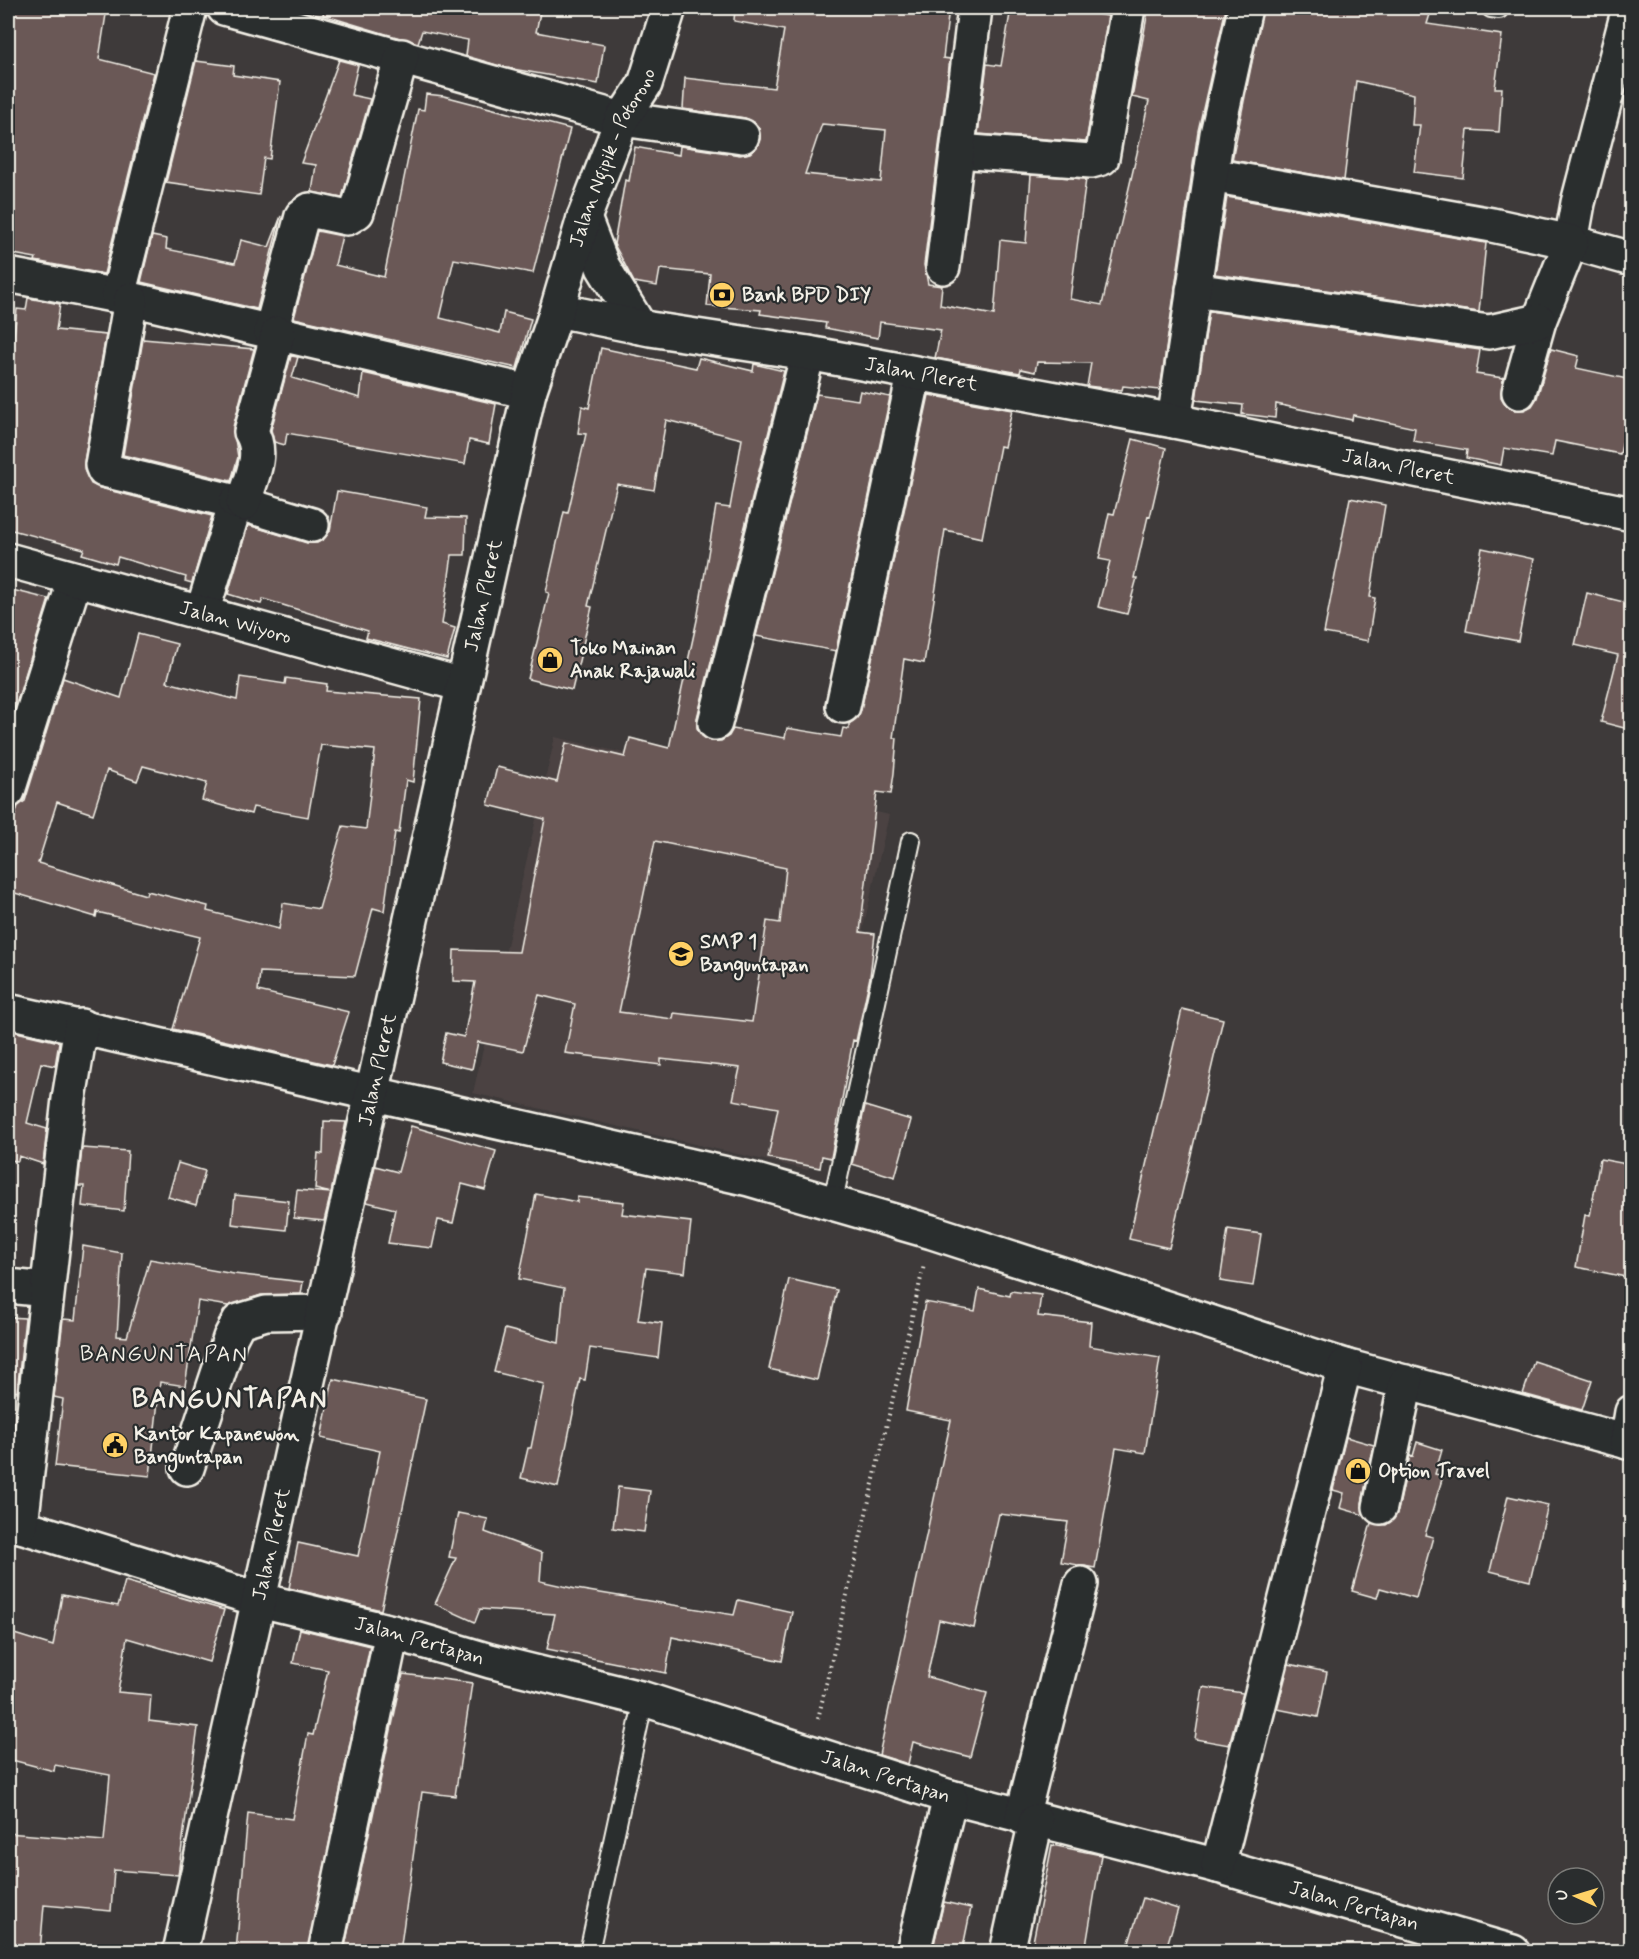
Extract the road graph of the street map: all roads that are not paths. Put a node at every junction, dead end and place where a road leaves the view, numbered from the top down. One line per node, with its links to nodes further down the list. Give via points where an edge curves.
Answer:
1 (190, 8): 20 (street)
2 (224, 8): 9 (street)
3 (669, 8): 10 (street, Jalan Ngipik - Potorono, via 645,84)
4 (975, 8): 12 (street)
5 (1128, 8): 12 (street, via 1102,158 1091,161)
6 (1245, 8): 13 (street)
7 (1629, 8): 8 (street)
8 (1626, 45): 15 (street, via 1578,203)
9 (402, 56): 10 (street); 24 (street, via 357,212 346,218 310,210 302,216)
10 (621, 119): 11 (street); 14 (street, Jalan Ngipik - Potorono)
11 (742, 136)
12 (957, 151): 17 (street)
13 (1211, 175): 15 (street); 19 (street)
14 (584, 218): 21 (street, Jalan Ngipik - Potorono); 23 (street, via 603,267)
15 (1571, 243): 16 (street); 22 (street)
16 (1632, 259)
17 (943, 267)
18 (8, 275): 20 (street)
19 (1193, 290): 22 (street, via 1489,332); 29 (street)
20 (124, 297): 24 (street); 30 (street, via 104,470)
21 (557, 310): 23 (street, Jalan Pleret); 27 (street, Jalan Pleret)
22 (1539, 321): 28 (street)
23 (640, 327): 25 (street, Jalan Pleret)
24 (274, 332): 27 (street); 30 (street, via 251,432 258,453)
25 (808, 353): 26 (street, Jalan Pleret); 38 (street)
26 (914, 375): 29 (street, Jalan Pleret); 37 (street)
27 (529, 392): 36 (street, Jalan Pleret)
28 (1519, 392)
29 (1174, 421): 31 (street, Jalan Pleret)
30 (239, 503): 32 (street); 35 (street)
31 (1632, 514)
32 (312, 525)
33 (8, 560): 34 (street, Jalan Wiyoro)
34 (75, 579): 35 (street, Jalan Wiyoro); 39 (street)
35 (201, 613): 36 (street, Jalan Wiyoro)
36 (463, 686): 43 (street, Jalan Pleret)
37 (843, 706)
38 (715, 723)
39 (8, 791)
40 (911, 841): 44 (lane)
41 (8, 1011): 42 (street)
42 (81, 1026): 43 (street); 46 (street)
43 (374, 1094): 44 (street, via 737,1176); 47 (street, Jalan Pleret)
44 (832, 1205): 48 (street, via 932,1232)
45 (8, 1286): 46 (street)
46 (47, 1290): 53 (street)
47 (325, 1312): 51 (street, via 266,1313 239,1321); 55 (street, Jalan Pleret)
48 (1345, 1366): 49 (street); 60 (street)
49 (1406, 1382): 50 (street, via 1496,1407); 52 (street)
50 (1630, 1432)
51 (187, 1468)
52 (1380, 1507)
53 (14, 1525): 55 (street, Jalan Pertapan)
54 (1081, 1584): 59 (street)
55 (260, 1600): 56 (street, Jalan Pertapan); 61 (street, Jalan Pleret)
56 (392, 1632): 57 (street, Jalan Pertapan); 62 (street)
57 (644, 1699): 58 (street, Jalan Pertapan); 63 (lane)
58 (950, 1797): 59 (street, Jalan Pertapan); 64 (street)
59 (1030, 1819): 60 (street, Jalan Pertapan); 65 (street)
60 (1218, 1866): 66 (street, Jalan Pertapan)
61 (180, 1952)
62 (325, 1952)
63 (589, 1952)
64 (913, 1952)
65 (1007, 1952)
66 (1513, 1952)

